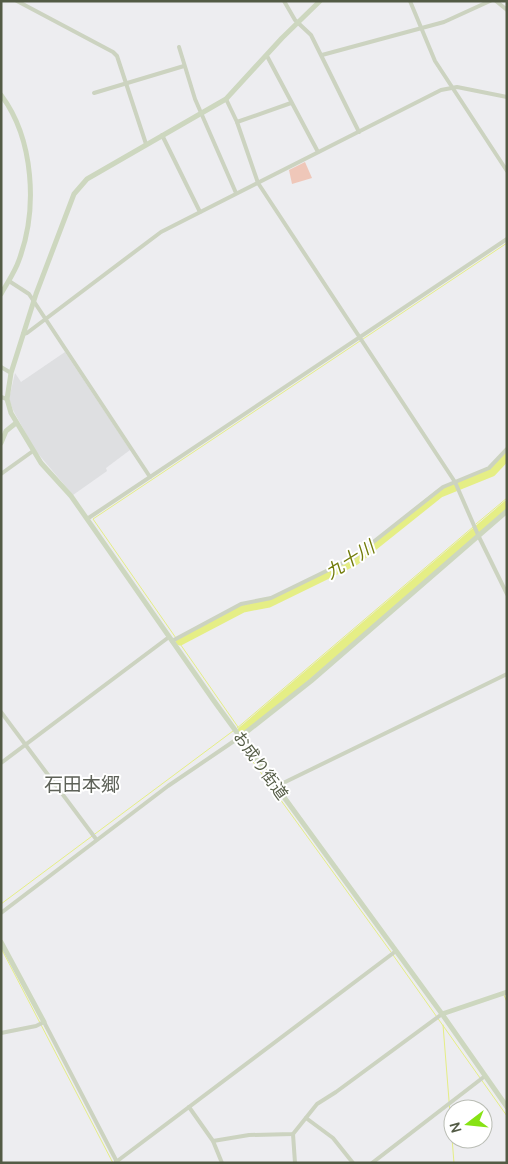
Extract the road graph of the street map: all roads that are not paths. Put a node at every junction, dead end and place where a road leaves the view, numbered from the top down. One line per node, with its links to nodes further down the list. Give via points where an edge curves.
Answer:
1 (18, 1): 14 (street, via 113,52)
2 (284, 1): 8 (street)
3 (320, 1): 8 (street)
4 (410, 1): 9 (street)
5 (490, 1): 9 (street)
6 (496, 1): 7 (street)
7 (507, 10)
8 (299, 23): 11 (street, via 311,35); 12 (street)
9 (421, 30): 11 (street); 15 (street)
10 (179, 47): 13 (street)
11 (322, 55): 23 (street)
12 (267, 56): 19 (street); 20 (street)
13 (184, 66): 14 (street); 21 (street)
14 (125, 84): 16 (street); 25 (street)
15 (451, 88): 18 (street); 23 (street, via 441,90); 27 (street)
16 (94, 94)
17 (1, 95): 32 (street, via 21,133 29,175 26,237 19,261)
18 (507, 97)
19 (226, 99): 21 (street); 22 (street)
20 (292, 103): 22 (street); 26 (street)
21 (202, 113): 24 (street); 29 (street)
22 (237, 122): 28 (street)
23 (359, 132): 26 (street)
24 (162, 135): 25 (street); 30 (street)
25 (146, 144): 34 (street, via 87,179 74,194)
26 (318, 152): 28 (street)
27 (507, 171)
28 (258, 182): 29 (street); 37 (street)
29 (236, 193): 30 (street)
30 (200, 212): 35 (street, via 156,235)
31 (507, 239): 37 (street)
32 (8, 281): 33 (street); 34 (street, via 24,290)
33 (1, 294)
34 (34, 302): 35 (street); 36 (street)
35 (46, 320): 36 (street); 46 (street)
36 (23, 334): 39 (street)
37 (361, 336): 46 (street); 47 (street)
38 (1, 367): 39 (street)
39 (11, 373): 40 (street)
40 (4, 398): 41 (street, お成り街道)
41 (16, 423): 42 (street, via 6,431); 44 (street, お成り街道)
42 (1, 443)
43 (507, 449): 47 (street, via 491,467)
44 (33, 451): 45 (street); 49 (street, お成り街道)
45 (1, 474)
46 (150, 477): 49 (street)
47 (456, 482): 50 (street); 52 (street, via 443,487 353,558 271,598 241,604)
48 (507, 511): 50 (street)
49 (87, 519): 52 (street, お成り街道)
50 (479, 537): 51 (street); 55 (street, via 311,681)
51 (507, 594)
52 (171, 639): 55 (street, お成り街道); 56 (street)
53 (507, 674): 58 (street)
54 (1, 712): 56 (street)
55 (240, 737): 58 (street, お成り街道); 59 (street, via 200,762)
56 (26, 744): 57 (street); 59 (street)
57 (1, 763)
58 (277, 786): 62 (street, お成り街道)
59 (96, 839): 60 (street)
60 (1, 913)
61 (1, 942): 65 (street)
62 (395, 952): 64 (street, お成り街道); 68 (street)
63 (507, 992): 64 (street)
64 (442, 1014): 67 (street, お成り街道); 70 (street, via 320,1101)
65 (44, 1022): 66 (street); 73 (street)
66 (1, 1033)
67 (486, 1076): 69 (street, お成り街道); 77 (street)
68 (189, 1107): 72 (street); 73 (street)
69 (507, 1107)
70 (306, 1118): 71 (street); 76 (street, via 333,1138)
71 (293, 1134): 72 (street, via 249,1135); 75 (street)
72 (213, 1141): 74 (street)
73 (116, 1162)
74 (222, 1163)
75 (294, 1163)
76 (353, 1163)
77 (372, 1163)

